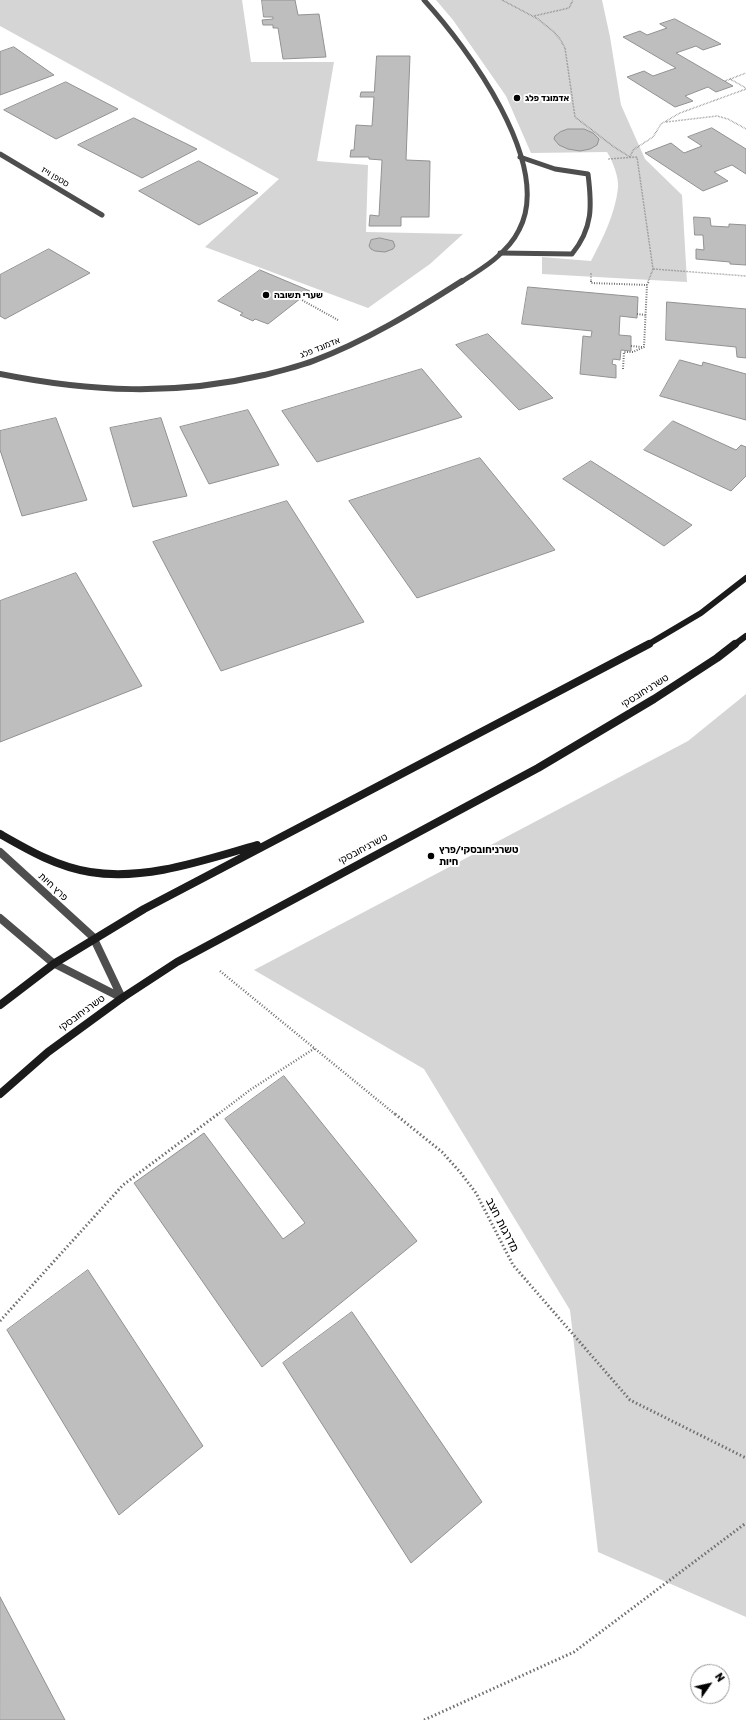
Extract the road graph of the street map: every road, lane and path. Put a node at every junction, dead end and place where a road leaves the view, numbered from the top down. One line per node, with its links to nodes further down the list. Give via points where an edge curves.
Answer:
1 (424, 0): 12 (street, אדמונד פלג, via 492,90 511,126)
2 (502, 0): 4 (path)
3 (574, 0): 4 (path, via 570,8)
4 (534, 16): 13 (path, via 553,30 565,48 575,116)
5 (746, 74): 6 (path)
6 (730, 79): 7 (path); 8 (path)
7 (725, 81)
8 (746, 89): 9 (path, via 680,113)
9 (666, 122): 10 (path, via 718,116); 13 (path, via 661,124 653,137 633,150)
10 (746, 129)
11 (0, 154): 15 (street, סטפן וייז)
12 (520, 157): 16 (street, אדמונד פלג, via 527,188 527,207 524,220 512,243); 16 (street, via 555,169 588,174 591,213 586,234 572,254)
13 (630, 157): 14 (path); 17 (path, via 637,157)
14 (621, 158)
15 (102, 214)
16 (500, 253): 28 (street, אדמונד פלג, via 458,284 347,346 318,360 263,376 198,388 154,391 74,387)
17 (653, 269): 19 (path); 20 (path)
18 (591, 272): 20 (path, via 591,283)
19 (746, 276)
20 (647, 285): 24 (path)
21 (300, 299): 22 (path)
22 (309, 303)
23 (637, 314): 24 (path)
24 (646, 314): 26 (path)
25 (631, 346): 26 (path)
26 (644, 347): 27 (path, via 633,352 624,352)
27 (624, 369)
28 (0, 374)
29 (746, 578): 32 (street, via 706,610 672,631)
30 (746, 636): 38 (street, טשרניחובסקי, via 654,700 538,768 177,962)
31 (0, 834): 32 (street, via 23,848 69,867 91,873 117,874 146,872 191,863)
32 (271, 842): 35 (street)
33 (0, 852): 35 (street, פרץ חיות)
34 (0, 918): 36 (street)
35 (93, 937): 36 (street); 38 (street)
36 (53, 963): 38 (street); 39 (street)
37 (244, 991): 40 (path, מדרגות חצב)
38 (122, 998): 41 (street, טשרניחובסקי, via 48,1052)
39 (0, 1005)
40 (315, 1048): 42 (path, via 250,1090 123,1185); 43 (path, מדרגות חצב, via 442,1152 460,1172 476,1193 513,1265 630,1400)
41 (0, 1094)
42 (0, 1321)
43 (746, 1458)
44 (746, 1524): 45 (path, via 574,1652)
45 (424, 1720)

